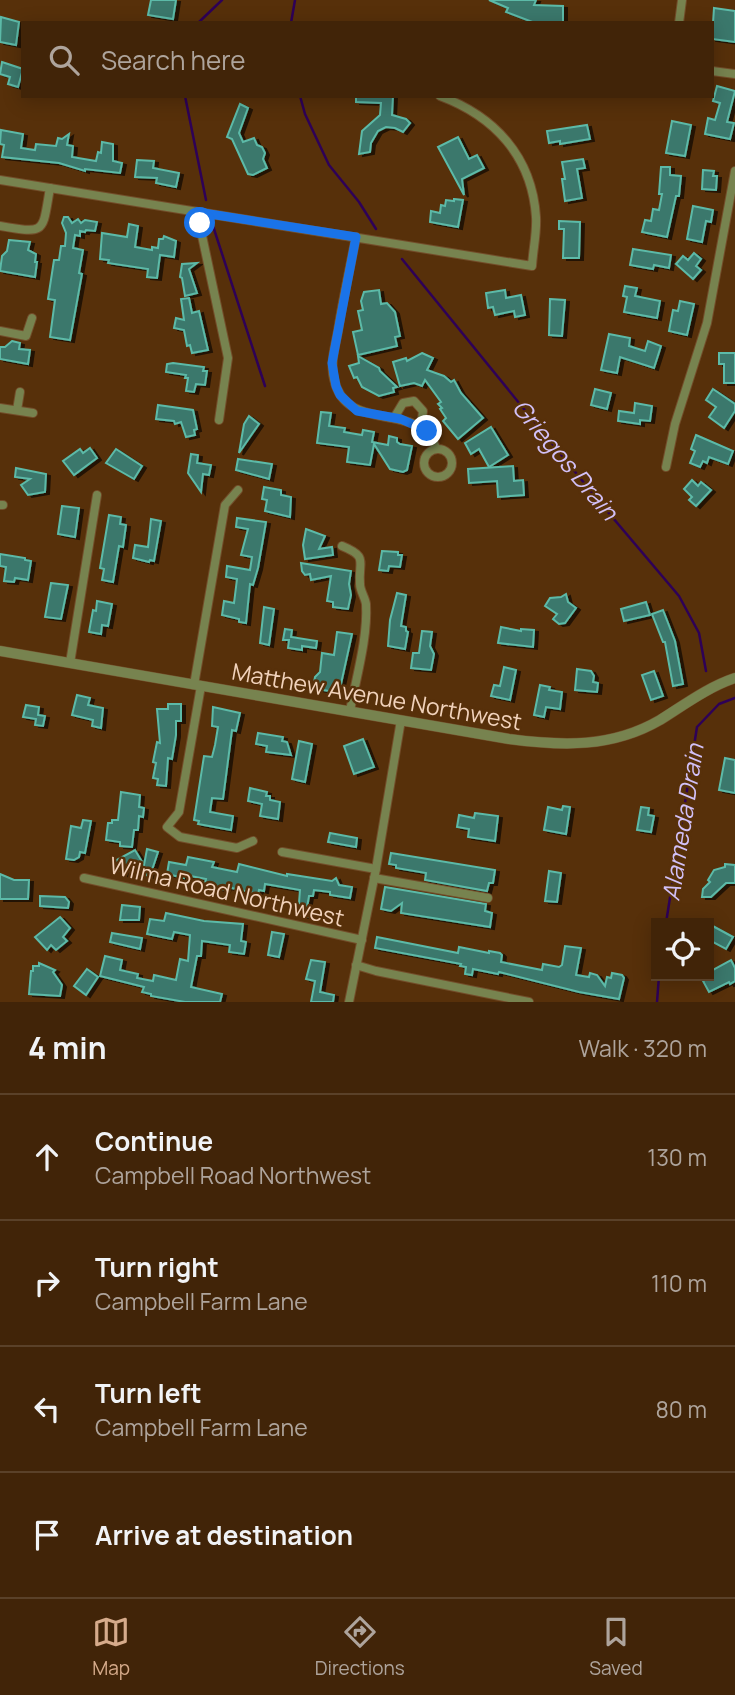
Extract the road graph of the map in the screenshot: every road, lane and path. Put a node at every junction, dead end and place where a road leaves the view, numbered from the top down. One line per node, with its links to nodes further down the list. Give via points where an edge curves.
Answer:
1 (682, 0): 2 (street)
2 (679, 21)
3 (714, 71): 4 (street)
4 (735, 74)
5 (444, 98): 11 (street, via 495,127 521,162 536,217 532,266)
6 (735, 171): 22 (street, via 707,323)
7 (0, 180): 8 (street)
8 (50, 188): 9 (street); 10 (street, via 39,230)
9 (197, 212): 11 (street); 19 (street, via 228,359)
10 (0, 226)
11 (356, 237): 18 (street, via 333,377 340,395 357,411)
12 (32, 318): 13 (street, via 26,335)
13 (0, 331)
14 (20, 392): 16 (street)
15 (0, 408): 16 (street)
16 (17, 410): 17 (street)
17 (33, 413)
18 (394, 418): 20 (street); 20 (street, via 403,403 414,401 423,411)
19 (219, 420)
20 (421, 428): 21 (street)
21 (436, 448)
22 (666, 467)
23 (238, 490): 29 (street, via 225,505)
24 (97, 495): 27 (street)
25 (342, 547): 30 (street, via 356,552 362,561 360,585 366,601)
26 (0, 651): 27 (street, Matthew Avenue Northwest)
27 (70, 663): 29 (street, Matthew Avenue Northwest)
28 (735, 678): 31 (street, Matthew Avenue Northwest, via 639,730 587,744 547,744)
29 (197, 685): 30 (street, Matthew Avenue Northwest); 32 (street, via 179,812 167,827 180,837 237,848)
30 (350, 711): 31 (street, Matthew Avenue Northwest)
31 (401, 720): 34 (street)
32 (253, 841)
33 (282, 852): 34 (street)
34 (375, 874): 36 (street); 37 (street)
35 (84, 878): 37 (street, Wilma Road Northwest)
36 (488, 898)
37 (362, 940): 38 (street)
38 (356, 965): 39 (street); 40 (street)
39 (349, 1002)
40 (529, 1002)

